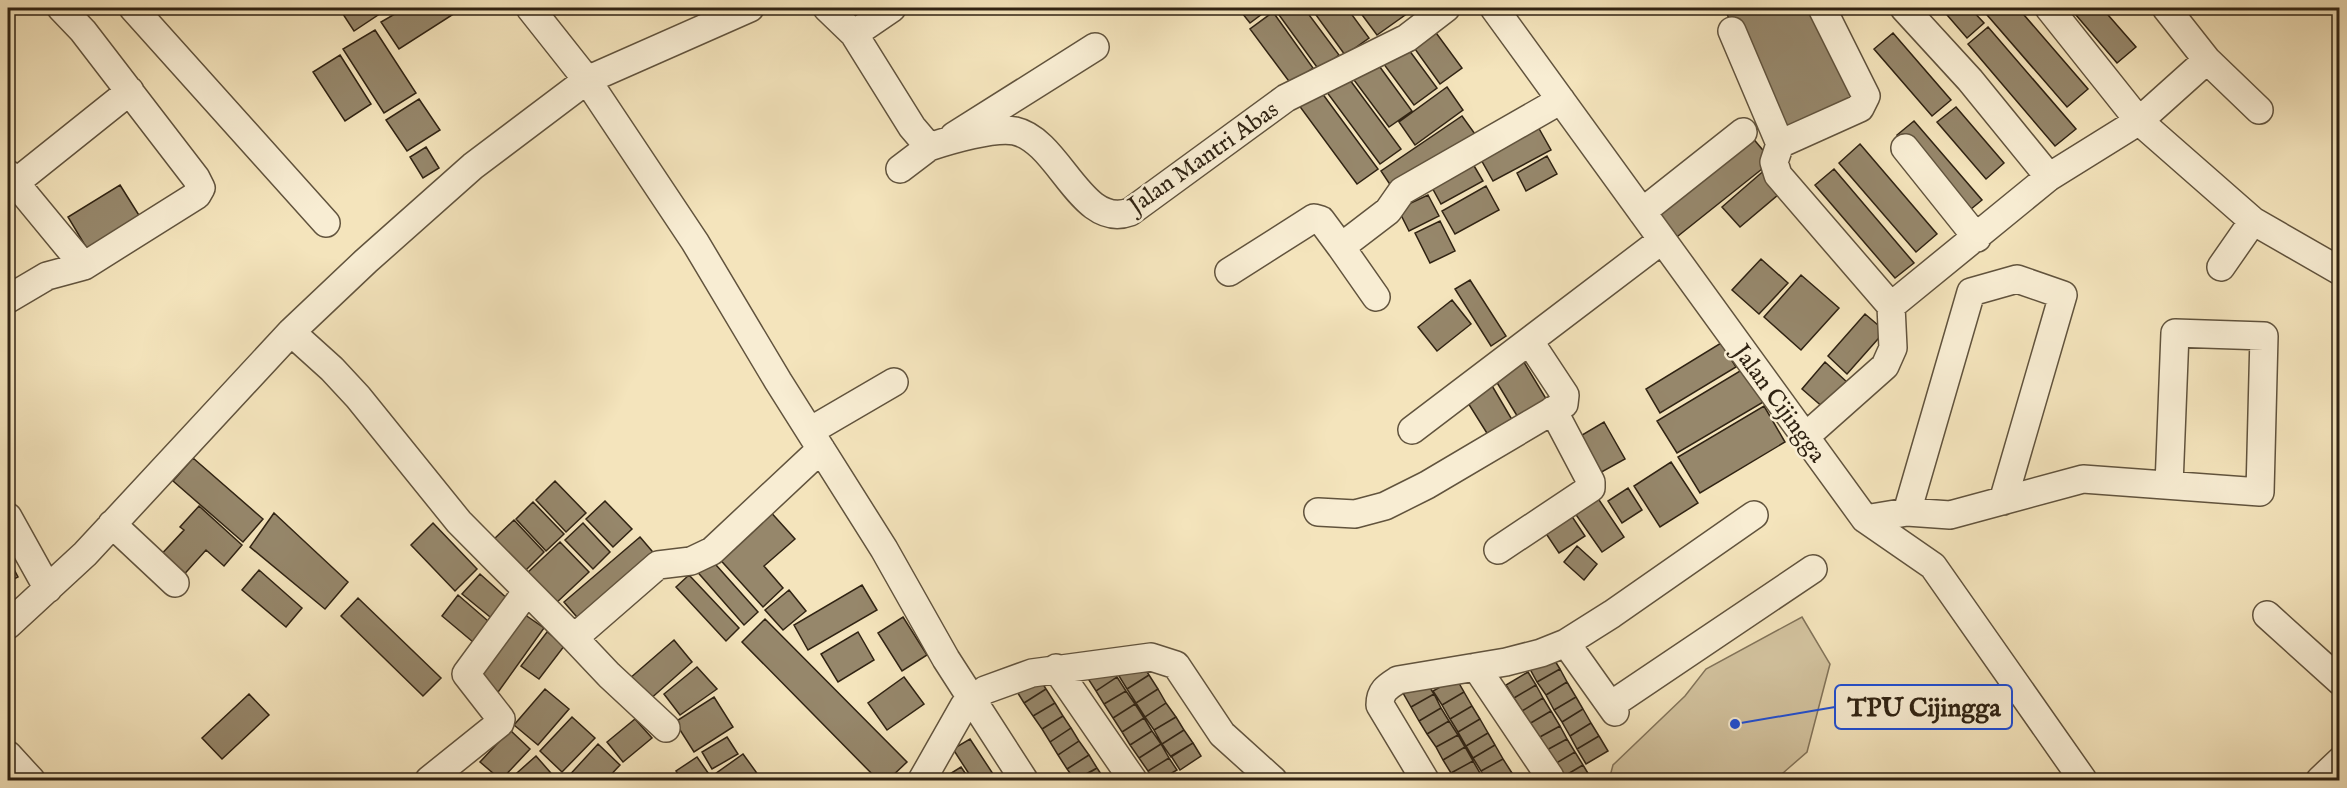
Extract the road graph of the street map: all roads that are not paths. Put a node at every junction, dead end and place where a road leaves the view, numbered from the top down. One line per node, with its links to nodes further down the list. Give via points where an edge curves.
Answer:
1 (61, 8): 18 (street)
2 (134, 8): 31 (street)
3 (530, 8): 17 (street)
4 (750, 8): 17 (street)
5 (827, 8): 14 (street)
6 (892, 8): 14 (street)
7 (1446, 8): 23 (street, Jalan Mantri Abas, via 1407,38 1286,98 1123,214 1098,211 1042,146 1024,134 999,131)
8 (1494, 8): 19 (street, Jalan Cijingga)
9 (1822, 8): 24 (street, via 1866,96 1865,102 1860,108)
10 (1904, 8): 27 (street, via 1970,80)
11 (2049, 8): 21 (street)
12 (2166, 8): 16 (street)
13 (1732, 31): 24 (street)
14 (854, 34): 23 (street, via 912,127)
15 (1095, 47): 23 (street)
16 (2207, 60): 20 (street); 21 (street)
17 (587, 80): 42 (street, via 473,165); 48 (street, via 695,242)
18 (129, 91): 28 (street); 35 (street, via 201,188 197,195)
19 (1561, 100): 29 (street, Jalan Cijingga); 34 (street, via 1402,191 1390,210)
20 (2259, 110)
21 (2139, 121): 27 (street); 30 (street)
22 (1743, 132): 29 (street)
23 (937, 144): 26 (street)
24 (1780, 144): 41 (street, via 1774,162 1778,175)
25 (1905, 148): 32 (street)
26 (900, 169)
27 (2049, 177): 32 (street)
28 (11, 178): 35 (street)
29 (1642, 212): 33 (street, Jalan Cijingga)
30 (2253, 221): 36 (street); 37 (street)
31 (326, 223)
32 (1977, 238): 41 (street)
33 (1662, 240): 43 (street); 47 (street, Jalan Cijingga)
34 (1341, 247): 38 (street, via 1320,220 1314,218); 39 (street)
35 (84, 266): 40 (street, via 47,276)
36 (2221, 267)
37 (2340, 271)
38 (1229, 272)
39 (1376, 297)
40 (8, 299)
41 (1891, 306): 47 (street, via 1893,348 1884,366)
42 (291, 332): 56 (street); 61 (street, via 345,383 459,522)
43 (1530, 342): 45 (street, via 1566,398 1564,404); 46 (street)
44 (894, 382): 48 (street)
45 (1553, 410): 51 (street, via 1385,507 1355,514); 57 (street, via 1592,486)
46 (1412, 430)
47 (1805, 437): 55 (street, Jalan Cijingga)
48 (815, 440): 64 (street, via 712,551 690,561 658,565); 69 (street, via 884,549)
49 (2169, 485): 49 (street, via 2259,492 2264,336 2175,333); 50 (street, via 2084,479)
50 (2003, 501): 52 (street, via 1950,515); 52 (street, via 2063,295 2017,279 1971,292)
51 (1318, 512)
52 (1907, 512): 55 (street)
53 (1754, 515): 65 (street)
54 (8, 517): 60 (street)
55 (1865, 519): 81 (street, Jalan Cijingga, via 1933,566)
56 (112, 524): 59 (street); 60 (street)
57 (1498, 550)
58 (1814, 569): 65 (street, via 1613,708)
59 (175, 583)
60 (48, 589): 63 (street)
61 (527, 591): 64 (street); 75 (street, via 466,674 498,711 500,723)
62 (2267, 615): 68 (street)
63 (8, 625)
64 (574, 638): 70 (street)
65 (1566, 643): 66 (street, via 1541,653)
66 (1476, 667): 73 (street); 80 (street, via 1398,681 1380,696 1380,705)
67 (1056, 668): 69 (street, via 985,690); 78 (street); 79 (street, via 1151,657 1166,660 1181,671 1228,741)
68 (2340, 681)
69 (971, 700): 76 (street, via 956,717); 77 (street)
70 (666, 728)
71 (8, 754): 74 (street)
72 (2340, 761): 82 (street)
73 (1550, 777)
74 (32, 780)
75 (429, 780)
76 (922, 780)
77 (1024, 780)
78 (1133, 780)
79 (1273, 780)
80 (1425, 780)
81 (2083, 780)
82 (2320, 780)

